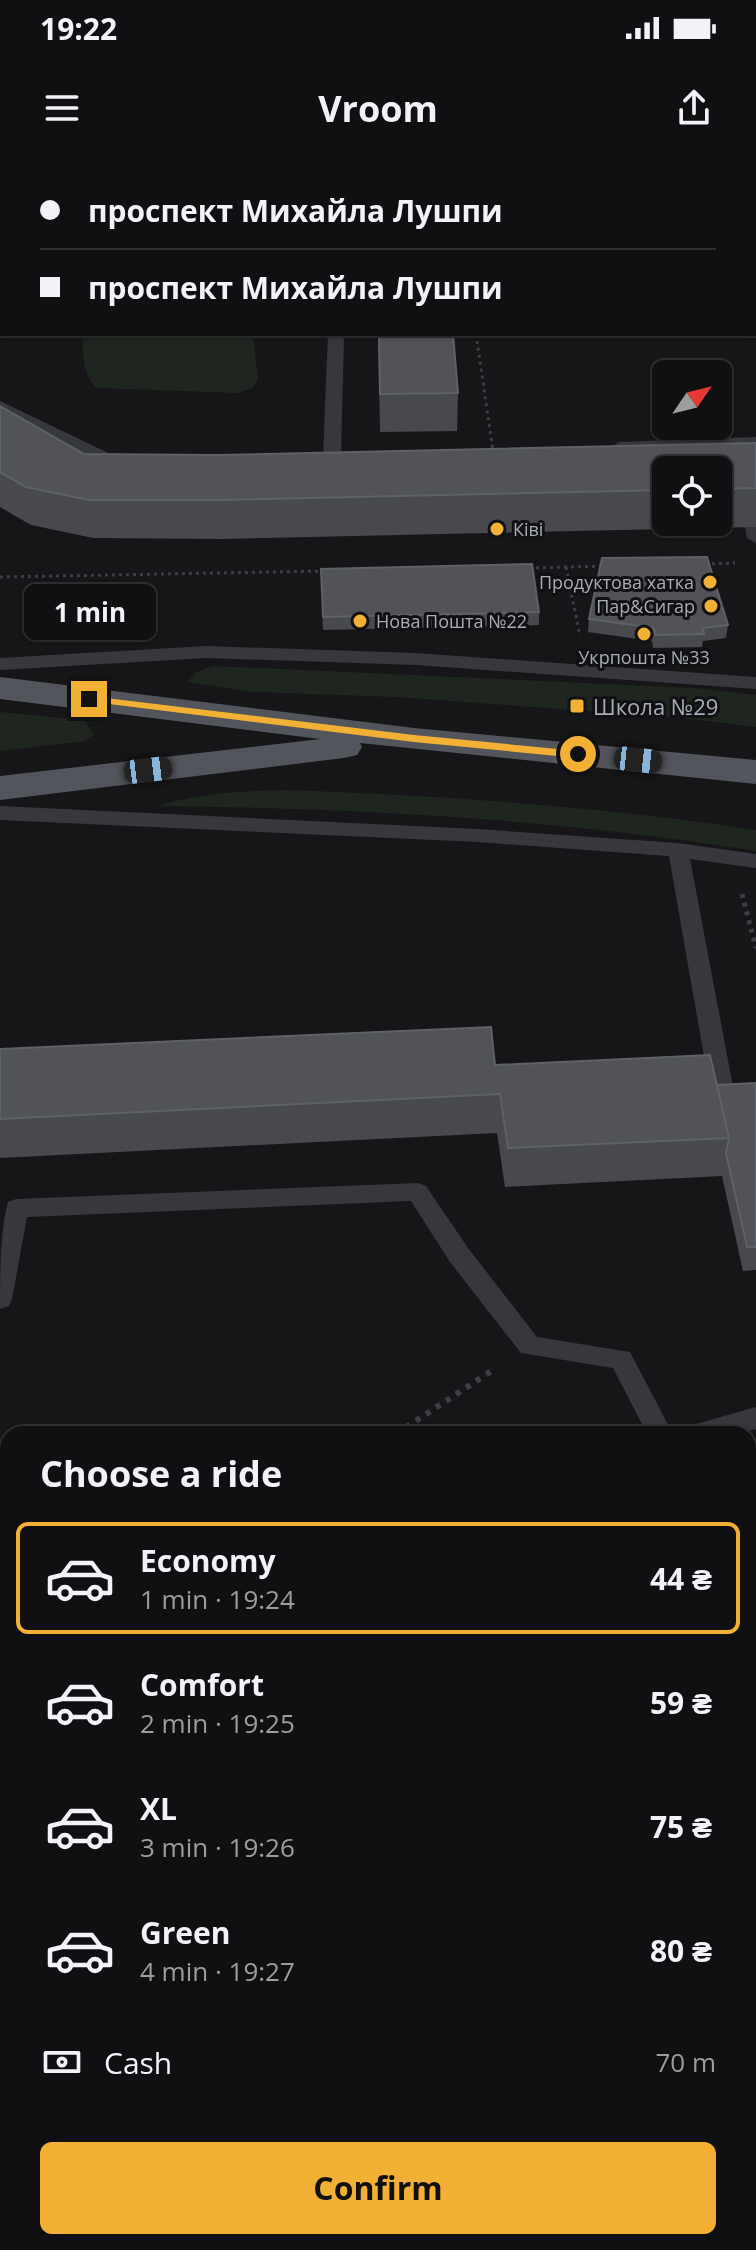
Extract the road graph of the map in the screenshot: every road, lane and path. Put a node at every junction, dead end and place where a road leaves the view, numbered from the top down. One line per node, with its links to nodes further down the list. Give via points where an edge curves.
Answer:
1 (336, 336): 7 (lane)
2 (476, 336): 6 (path)
3 (0, 406): 8 (lane, via 123,467)
4 (756, 442): 5 (lane, via 732,450)
5 (603, 447)
6 (493, 451)
7 (332, 457)
8 (138, 467)
9 (740, 563): 10 (path)
10 (693, 564)
11 (614, 566): 12 (path)
12 (519, 568)
13 (330, 571): 14 (path)
14 (0, 577)
15 (0, 664): 16 (lane, via 206,652 416,659)
16 (756, 683)
17 (0, 688): 18 (main road)
18 (414, 739): 19 (main road); 20 (main road)
19 (756, 772)
20 (0, 788)
21 (0, 813): 22 (lane, via 133,823 454,833)
22 (678, 850): 23 (lane); 24 (lane)
23 (756, 861)
24 (725, 1108)
25 (0, 1299): 26 (lane, via 16,1208 418,1192)
26 (530, 1346): 28 (path); 29 (lane, via 621,1359)
27 (756, 1418): 30 (lane)
28 (408, 1426)
29 (656, 1426)
30 (727, 1426)

